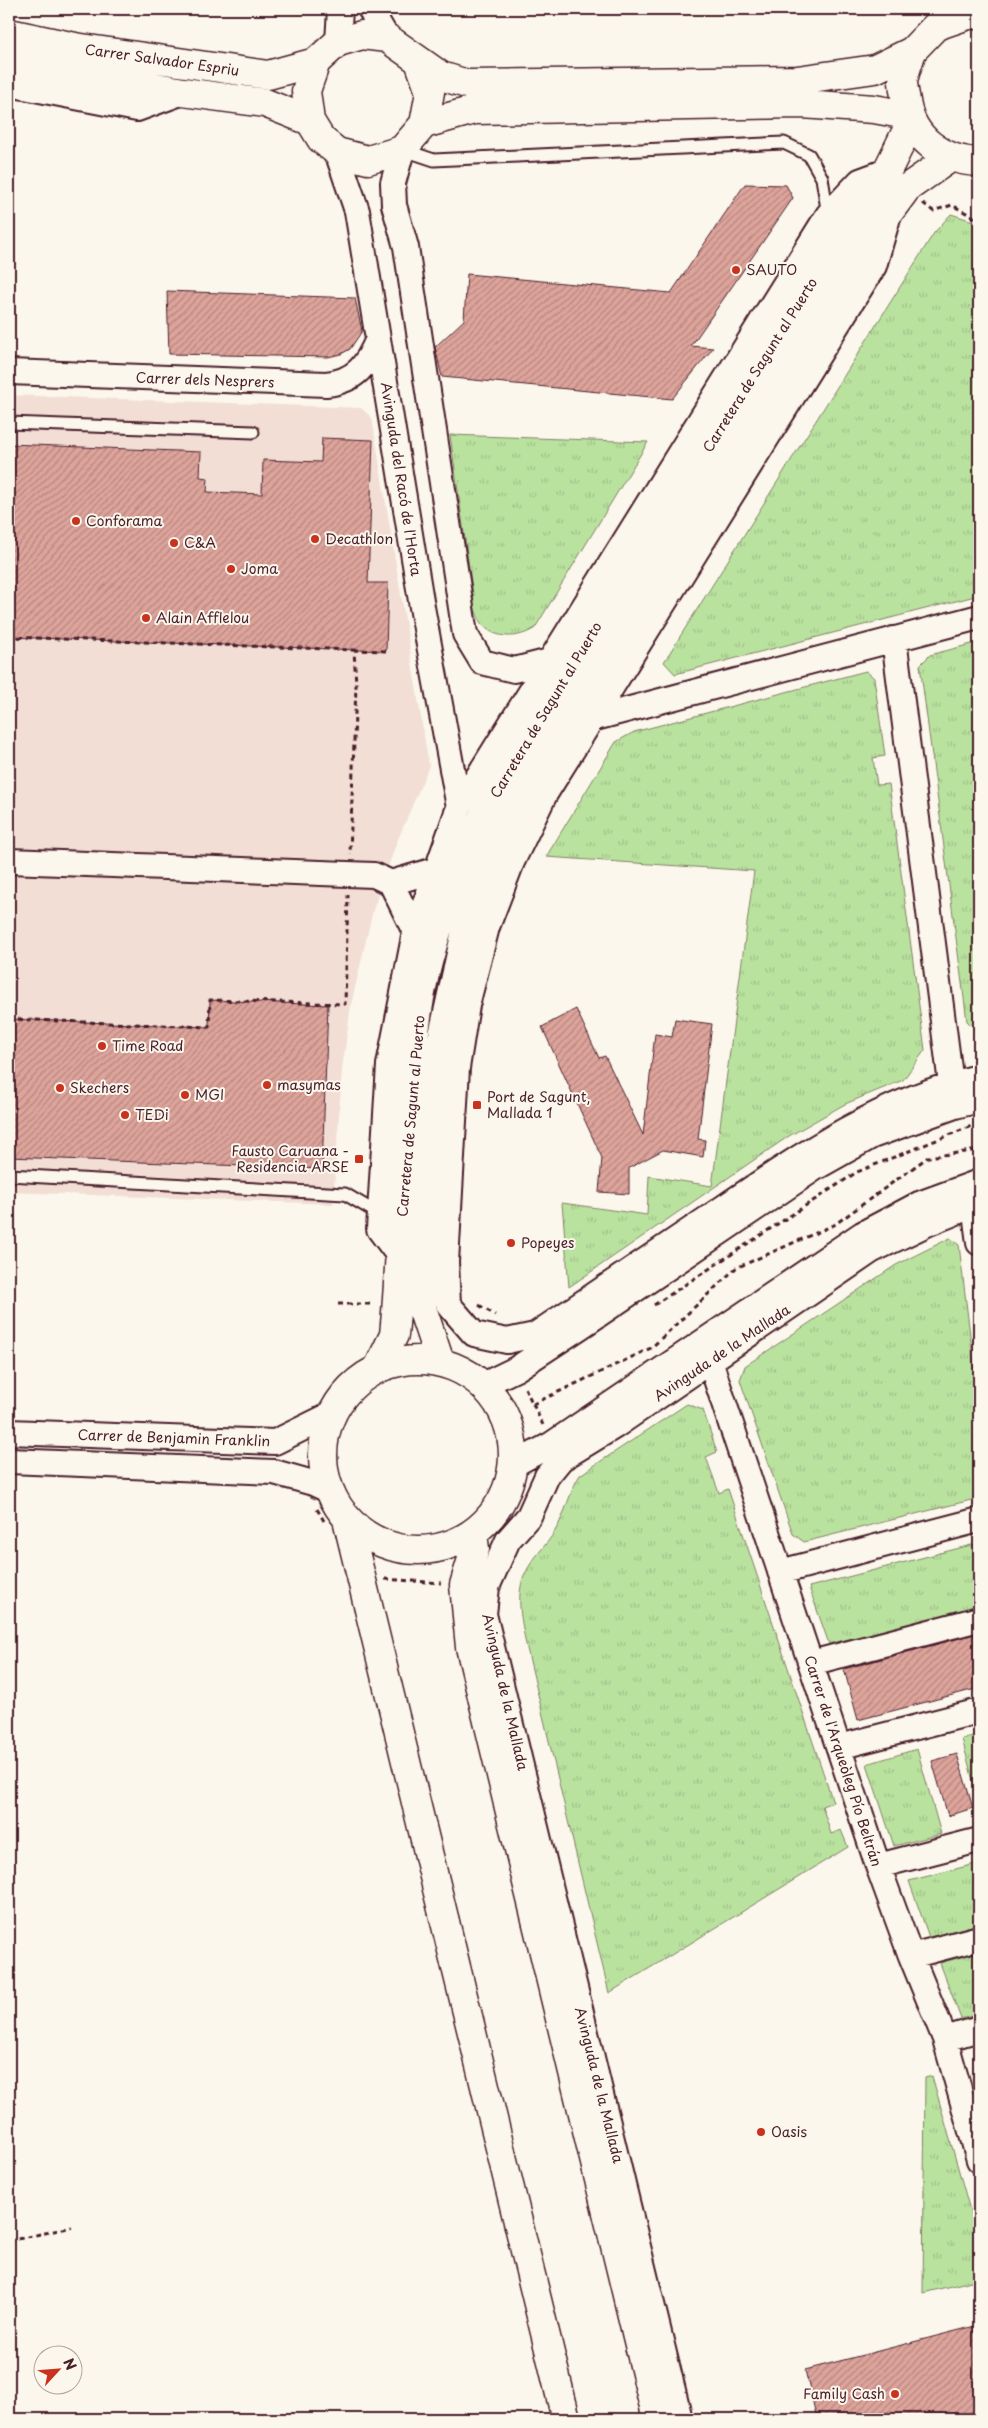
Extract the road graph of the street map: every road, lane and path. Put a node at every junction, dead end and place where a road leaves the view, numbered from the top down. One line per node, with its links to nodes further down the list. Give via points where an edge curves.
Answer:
1 (340, 9): 6 (street)
2 (370, 9): 5 (street)
3 (974, 13): 7 (street, via 936,26)
4 (9, 33): 10 (street, Carrer Salvador Espriu, via 75,47 268,75)
5 (387, 38): 6 (street, via 362,35); 9 (street)
6 (338, 42): 10 (street)
7 (912, 51): 9 (street, via 875,69 798,80 467,84 441,76); 13 (street, via 903,82)
8 (9, 60): 12 (street, Carrer Salvador Espriu)
9 (419, 61): 15 (street, via 430,92)
10 (316, 62): 14 (street, via 306,91)
11 (9, 84): 12 (street, via 137,108)
12 (183, 92): 14 (street, Carrer Salvador Espriu, via 265,103)
13 (909, 119): 15 (street, via 874,108 802,104 474,110); 18 (street, via 927,144); 20 (street, Carretera de Sagunt al Puerto)
14 (310, 121): 17 (street, via 321,139)
15 (424, 124): 16 (street)
16 (402, 150): 17 (street, via 368,160); 22 (lane, via 434,160 784,143 809,155 822,178); 33 (street, via 393,183 394,205 406,247 466,634 482,662 514,670)
17 (338, 152): 24 (street, Avinguda del Racó de l'Horta, via 357,211)
18 (950, 158): 19 (street); 20 (street, Carretera de Sagunt al Puerto)
19 (979, 162)
20 (897, 180): 21 (street, Carretera de Sagunt al Puerto); 22 (street, via 860,180); 23 (path, via 933,211 952,205); 52 (street, Carretera de Sagunt al Puerto, via 852,217 501,778 470,844 442,916 420,997 412,1064)
21 (889, 212): 34 (street, via 874,266); 53 (street, Carretera de Sagunt al Puerto, via 527,788 494,854 468,922 436,1067)
22 (828, 214): 33 (street)
23 (979, 220)
24 (378, 339): 25 (street, Carrer dels Nesprers, via 368,363 344,383); 35 (street, Avinguda del Racó de l'Horta)
25 (9, 372)
26 (9, 423): 27 (lane)
27 (253, 432)
28 (979, 617): 30 (street)
29 (9, 637): 31 (path)
30 (894, 639): 34 (street); 43 (street)
31 (354, 650): 32 (path); 38 (path, via 356,685)
32 (386, 651)
33 (549, 661): 35 (street)
34 (592, 719): 50 (street, via 545,794 512,862 487,927 467,1005 457,1068)
35 (459, 807): 37 (street)
36 (9, 861): 38 (street)
37 (438, 869): 39 (street); 40 (street)
38 (349, 874): 39 (street, via 374,875); 41 (path, via 345,1004 210,1000 209,1027)
39 (391, 883): 40 (street)
40 (415, 932): 49 (street, via 389,1066)
41 (9, 1019)
42 (979, 1078): 43 (street)
43 (951, 1084): 57 (street, via 860,1122 802,1155)
44 (979, 1100): 58 (street, via 872,1136 815,1168)
45 (979, 1123): 56 (path, via 857,1172)
46 (979, 1150): 65 (path, via 928,1157 834,1225 736,1268 651,1348)
47 (9, 1176): 49 (lane, via 345,1194 374,1211)
48 (978, 1197): 51 (street); 59 (street, Avinguda de la Mallada, via 871,1251); 67 (street, Avinguda de la Mallada, via 919,1204 862,1234)
49 (380, 1229): 52 (street)
50 (447, 1239): 53 (street); 57 (street, via 448,1304 474,1334 507,1341 535,1335)
51 (979, 1243)
52 (400, 1257): 55 (street, Carretera de Sagunt al Puerto)
53 (426, 1265): 60 (street, Carretera de Sagunt al Puerto, via 422,1308)
54 (338, 1304): 55 (path)
55 (397, 1305): 61 (street, Carretera de Sagunt al Puerto, via 394,1335)
56 (648, 1309)
57 (569, 1312): 58 (street)
58 (566, 1336): 62 (street)
59 (710, 1361): 68 (street, Avinguda de la Mallada); 77 (street, Carrer de l'Arqueòleg Pío Beltrán)
60 (440, 1362): 61 (street, via 408,1360); 64 (street, via 459,1369)
61 (378, 1368): 66 (street, via 351,1388)
62 (521, 1379): 63 (path); 64 (street); 65 (path)
63 (534, 1384)
64 (483, 1385): 72 (street, via 508,1422)
65 (533, 1404): 70 (path)
66 (332, 1414): 69 (street, Carrer de Benjamin Franklin, via 275,1442); 73 (street, via 323,1452)
67 (588, 1420): 68 (street); 70 (street, Avinguda de la Mallada)
68 (616, 1426): 81 (street, Avinguda de la Mallada, via 561,1459 547,1476 529,1516 508,1540 487,1587 484,1614)
69 (9, 1432)
70 (552, 1444): 72 (street, Avinguda de la Mallada)
71 (9, 1461): 73 (street, via 274,1472)
72 (513, 1465): 76 (street, via 501,1504)
73 (330, 1491): 74 (street)
74 (347, 1518): 76 (street, via 366,1535 385,1545 405,1550 448,1546); 93 (street)
75 (979, 1520): 77 (street)
76 (473, 1534): 79 (street, via 475,1549 464,1585)
77 (780, 1572): 80 (street, Carrer de l'Arqueòleg Pío Beltrán)
78 (979, 1619): 80 (street)
79 (471, 1651): 81 (street); 94 (street)
80 (811, 1663): 83 (street, Carrer de l'Arqueòleg Pío Beltrán)
81 (500, 1677): 95 (street, Avinguda de la Mallada)
82 (979, 1711): 83 (street)
83 (839, 1748): 85 (street, Carrer de l'Arqueòleg Pío Beltrán)
84 (979, 1840): 85 (street)
85 (878, 1866): 87 (street, Carrer de l'Arqueòleg Pío Beltrán)
86 (979, 1938): 87 (street)
87 (911, 1956): 89 (street, Carrer de l'Arqueòleg Pío Beltrán)
88 (979, 2029): 89 (street)
89 (945, 2039): 90 (street, Carrer de l'Arqueòleg Pío Beltrán)
90 (979, 2160)
91 (72, 2227): 92 (path)
92 (9, 2241)
93 (566, 2419)
94 (658, 2419)
95 (680, 2419)

